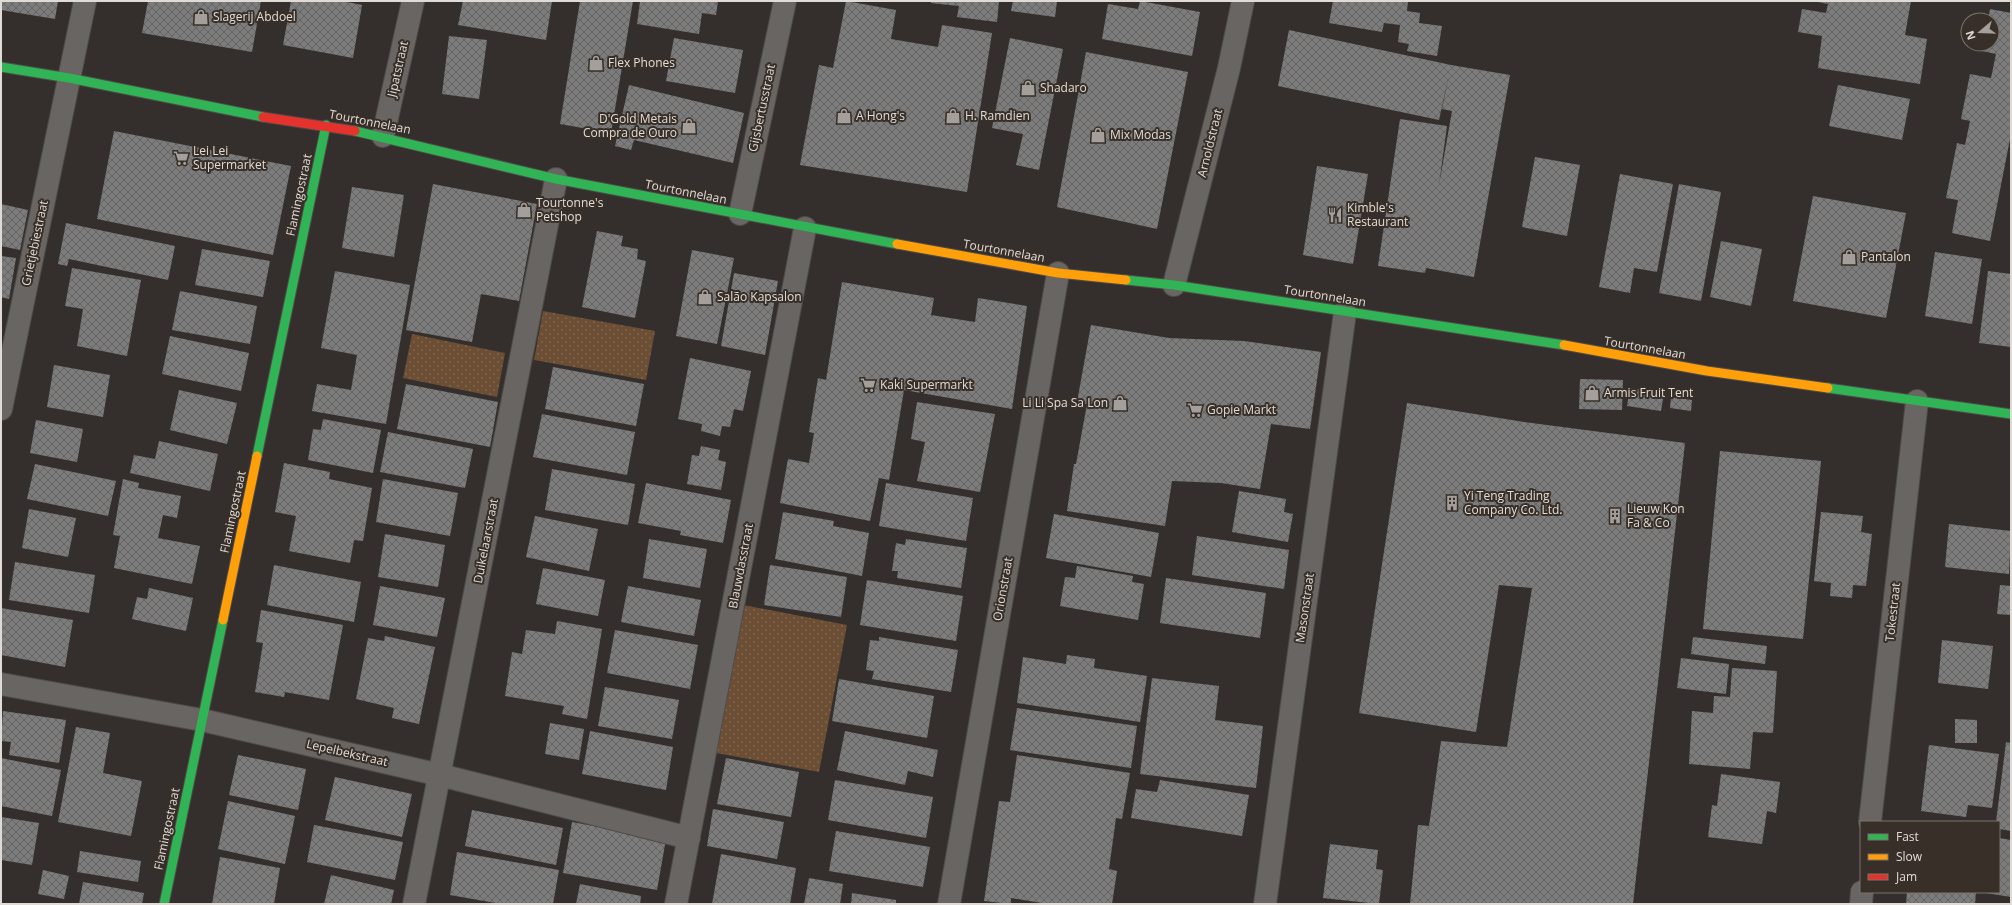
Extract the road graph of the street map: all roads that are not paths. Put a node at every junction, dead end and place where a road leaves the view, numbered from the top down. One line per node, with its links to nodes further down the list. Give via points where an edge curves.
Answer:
1 (85, 1): 6 (street, Grietjebiestraat)
2 (413, 1): 8 (street, Jipatstraat)
3 (785, 1): 10 (street, Gijsbertusstraat)
4 (1243, 1): 13 (street, Arnoldstraat, via 1229,68)
5 (1, 67): 6 (street, Tourtonnelaan)
6 (69, 78): 7 (street, Tourtonnelaan, via 250,115); 16 (street, Grietjebiestraat)
7 (326, 125): 8 (street, Tourtonnelaan); 19 (street, Flamingostraat)
8 (383, 136): 9 (street, Tourtonnelaan)
9 (556, 179): 10 (street, Tourtonnelaan); 20 (street, Duikelaarstraat)
10 (740, 214): 11 (street, Tourtonnelaan)
11 (805, 228): 12 (street, Tourtonnelaan); 22 (street, Blauwdasstraat)
12 (1058, 273): 13 (street, Tourtonnelaan); 27 (street, Orionstraat)
13 (1174, 285): 14 (street, Tourtonnelaan)
14 (1345, 312): 15 (street, Tourtonnelaan, via 1560,344 1707,371); 28 (street, Masonstraat)
15 (1917, 401): 17 (street, Tourtonnelaan); 21 (street, Tokestraat)
16 (1, 409)
17 (2011, 414)
18 (1, 684): 19 (street, Lepelbekstraat)
19 (202, 720): 20 (street, Lepelbekstraat); 24 (street, Flamingostraat)
20 (440, 775): 22 (street, Lepelbekstraat); 25 (street, Duikelaarstraat)
21 (1870, 821)
22 (689, 838): 26 (street, Blauwdasstraat)
23 (1862, 893): 29 (street)
24 (164, 904)
25 (414, 904)
26 (676, 904)
27 (949, 904)
28 (1265, 904)
29 (1861, 904)

